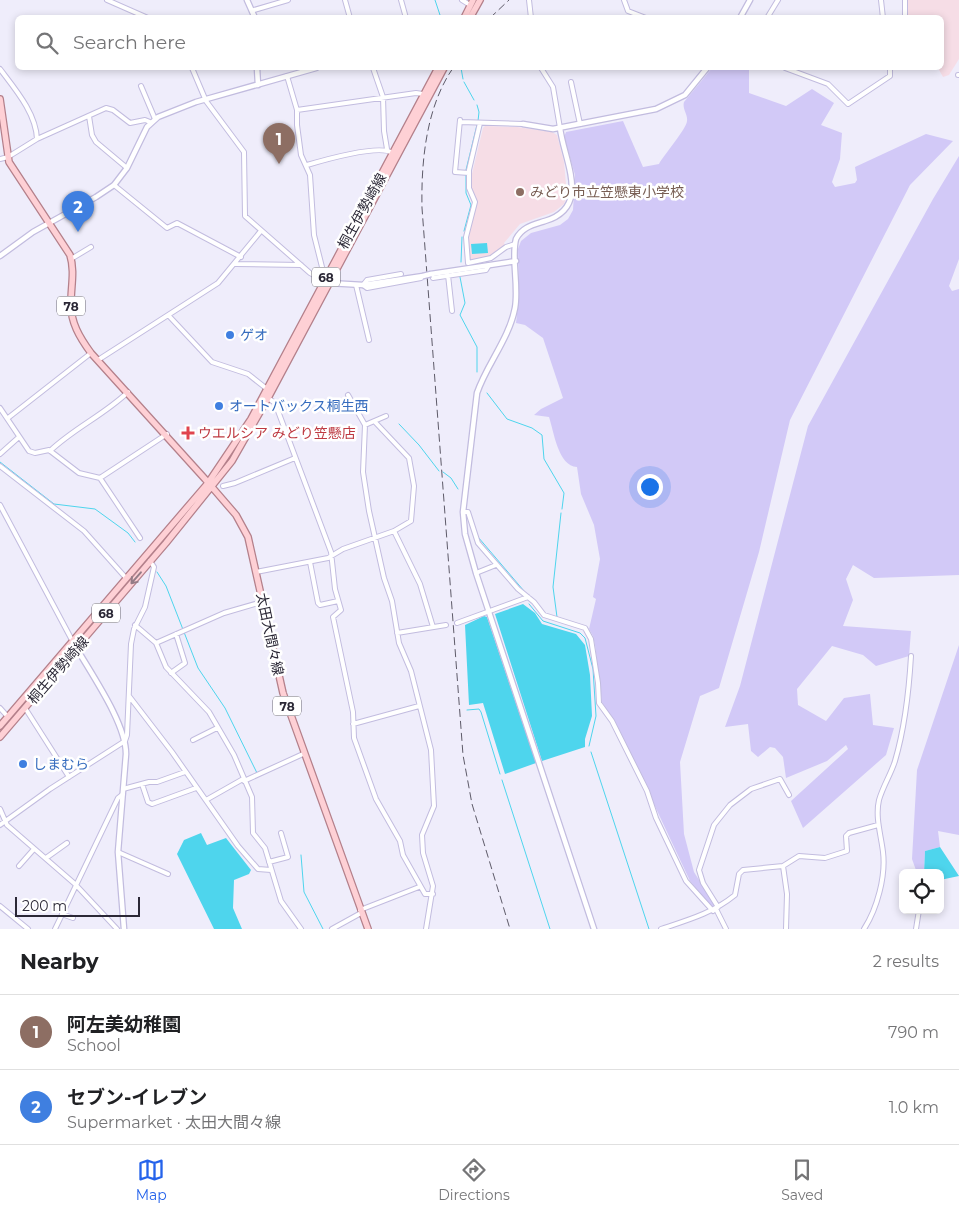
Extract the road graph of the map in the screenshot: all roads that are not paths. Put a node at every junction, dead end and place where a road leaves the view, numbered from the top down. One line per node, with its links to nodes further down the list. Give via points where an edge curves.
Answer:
1 (106, 0): 16 (street)
2 (247, 0): 15 (street)
3 (288, 0): 15 (street)
4 (345, 0): 18 (street)
5 (401, 0): 19 (street)
6 (462, 0): 14 (street)
7 (480, 0): 21 (main road)
8 (529, 0): 22 (street)
9 (624, 0): 23 (street, via 628,11)
10 (750, 0): 24 (street)
11 (778, 0): 25 (street)
12 (881, 0): 26 (street)
13 (905, 0): 27 (street)
14 (472, 2): 20 (main road)
15 (254, 10): 17 (street)
16 (141, 15)
17 (255, 15)
18 (349, 15)
19 (405, 15)
20 (466, 15)
21 (472, 15)
22 (531, 15)
23 (638, 15)
24 (742, 15)
25 (769, 15)
26 (883, 15)
27 (905, 15)
28 (0, 69): 55 (street, via 34,121)
29 (193, 70): 46 (street)
30 (257, 70): 41 (street)
31 (309, 70): 39 (street)
32 (374, 70): 44 (street)
33 (437, 70): 43 (main road, 桐生伊勢崎線 / 68)
34 (443, 70): 78 (main road, 桐生伊勢崎線 / 68)
35 (542, 70): 54 (street, via 553,87)
36 (705, 70): 53 (street, via 689,91 668,105)
37 (790, 70): 38 (street, via 828,84 848,104 890,76)
38 (890, 70)
39 (287, 76): 41 (street); 47 (street)
40 (571, 82): 53 (street)
41 (258, 85): 46 (street)
42 (141, 86): 49 (street)
43 (423, 94): 44 (street); 56 (main road, 桐生伊勢崎線 / 68)
44 (383, 97): 47 (street); 56 (street, via 384,131)
45 (0, 99): 57 (main road, 太田大間々線 / 78)
46 (205, 99): 49 (street); 64 (street, via 244,152 243,212)
47 (297, 110): 59 (street, via 301,155)
48 (89, 116): 50 (street, via 108,108 130,122); 55 (street); 60 (street, via 96,142)
49 (155, 118): 50 (street)
50 (150, 122): 60 (street)
51 (480, 123): 52 (street); 61 (street); 61 (street, via 460,121 455,172)
52 (523, 124): 54 (street)
53 (580, 124): 54 (street)
54 (560, 128): 65 (street, via 570,173 572,193 569,204 559,215 523,230)
55 (37, 139): 57 (street)
56 (390, 151): 59 (street, via 342,156); 78 (main road, 桐生伊勢崎線 / 68)
57 (8, 157): 58 (street); 63 (main road, 太田大間々線 / 78)
58 (0, 159)
59 (307, 166): 74 (street, via 314,236)
60 (127, 168): 62 (street)
61 (469, 173): 65 (street, via 469,188 475,202 466,237 468,263 491,258 508,245)
62 (114, 185): 63 (street); 68 (street, via 167,228 177,223)
63 (49, 222): 67 (street); 69 (main road, 太田大間々線 / 78)
64 (260, 232): 68 (street); 72 (street)
65 (515, 244): 70 (street)
66 (90, 247): 69 (street)
67 (0, 256)
68 (241, 257): 71 (street)
69 (71, 259): 84 (main road, 太田大間々線 / 78, via 72,316 77,332)
70 (516, 261): 73 (street); 105 (street, via 513,317 477,393)
71 (236, 264): 72 (street); 82 (street, via 218,283)
72 (302, 265): 78 (street)
73 (489, 265): 76 (street); 77 (street, via 486,270)
74 (322, 267)
75 (400, 274): 80 (street, via 367,280)
76 (431, 275): 77 (street, via 433,278); 80 (street, bridge)
77 (448, 275): 81 (street)
78 (327, 282): 79 (street); 86 (main road, 桐生伊勢崎線 / 68); 89 (main road, 桐生伊勢崎線 / 68)
79 (356, 285): 80 (street); 83 (street)
80 (363, 286)
81 (452, 311)
82 (169, 316): 85 (street); 86 (street, via 212,362 248,374)
83 (368, 340)
84 (91, 353): 85 (main road, 太田大間々線 / 78); 92 (street)
85 (98, 360): 87 (main road, 太田大間々線 / 78)
86 (267, 389): 102 (main road, 桐生伊勢崎線 / 68)
87 (128, 392): 95 (main road, 太田大間々線 / 78); 97 (street)
88 (348, 394): 94 (street)
89 (268, 398): 99 (street, via 274,402); 102 (main road, 桐生伊勢崎線 / 68, via 232,460)
90 (0, 408): 92 (street)
91 (386, 416): 93 (street)
92 (8, 418): 96 (street)
93 (376, 422): 94 (street); 106 (street, via 409,458 414,483 411,521)
94 (365, 425): 108 (street, via 363,472)
95 (167, 434): 101 (street); 102 (main road, 太田大間々線 / 78)
96 (19, 437): 97 (street, via 31,452); 98 (street)
97 (50, 451): 101 (street, via 79,473)
98 (0, 454)
99 (295, 458): 103 (street); 109 (street)
100 (0, 466): 115 (street, via 84,531)
101 (100, 478): 107 (street)
102 (210, 485): 110 (main road, 桐生伊勢崎線 / 68); 113 (main road, 太田大間々線 / 78, via 244,529); 115 (main road, 桐生伊勢崎線 / 68)
103 (223, 486)
104 (0, 505): 126 (street)
105 (463, 512): 112 (street, via 468,512 476,540); 114 (street, via 465,534)
106 (394, 531): 108 (street); 123 (street, via 420,584)
107 (140, 538)
108 (375, 538): 109 (street); 125 (street)
109 (332, 556): 111 (street); 117 (street)
110 (150, 562): 121 (street, via 154,567 146,602); 128 (main road, 桐生伊勢崎線 / 68, one-way to 128)
111 (310, 562): 113 (street); 117 (street, via 318,603)
112 (496, 565): 114 (street); 116 (street)
113 (256, 572): 118 (main road, 太田大間々線 / 78)
114 (476, 572): 119 (street)
115 (126, 578): 126 (main road, 桐生伊勢崎線 / 68)
116 (528, 597): 119 (street); 169 (street, via 546,617 582,626 589,635 599,703 647,791 686,881)
117 (338, 601): 136 (street, via 341,610 333,617)
118 (262, 602): 124 (street, via 224,613); 142 (main road, 太田大間々線 / 78, via 283,693)
119 (489, 612): 120 (street); 182 (street)
120 (457, 623)
121 (135, 625): 127 (street); 131 (street)
122 (446, 625): 123 (street)
123 (433, 627): 125 (street)
124 (176, 634): 127 (street); 130 (street, via 185,663)
125 (397, 634): 132 (street)
126 (73, 642): 128 (street); 135 (main road, 桐生伊勢崎線 / 68)
127 (156, 643): 130 (street, via 164,665)
128 (77, 648): 134 (main road, 桐生伊勢崎線 / 68); 141 (street)
129 (911, 656): 153 (street, via 909,691 895,762 879,800)
130 (171, 673): 138 (street, via 204,706)
131 (129, 696): 141 (street); 143 (street)
132 (420, 706): 136 (street); 167 (street, via 432,758 434,806 424,828 422,848)
133 (0, 708): 135 (street)
134 (25, 708): 139 (main road, 桐生伊勢崎線 / 68); 144 (street)
135 (8, 717): 137 (main road, 桐生伊勢崎線 / 68)
136 (353, 724): 166 (street, via 354,738 376,799 400,841)
137 (0, 726)
138 (217, 728): 140 (street); 145 (street, via 234,755)
139 (0, 737)
140 (193, 740)
141 (125, 741): 144 (street); 148 (street)
142 (303, 754): 145 (street); 170 (main road, 太田大間々線 / 78)
143 (185, 772): 146 (street); 147 (street)
144 (69, 777): 152 (street)
145 (244, 780): 150 (street); 160 (street, via 252,797 253,833 264,845)
146 (142, 784): 147 (street, via 148,802 152,804); 148 (street)
147 (196, 788): 150 (street)
148 (123, 792): 158 (street); 165 (street)
149 (789, 795): 169 (street, via 780,779 751,789 730,805 714,826 699,870)
150 (206, 800): 163 (street, via 256,868)
151 (0, 809): 152 (street)
152 (4, 822): 154 (street); 157 (street)
153 (878, 825): 162 (street, via 849,833 846,836 846,853 825,858 800,856); 186 (street, via 884,854 882,871 876,903)
154 (0, 826)
155 (281, 833): 160 (street, via 288,856)
156 (67, 843): 159 (street)
157 (34, 848): 159 (street); 161 (street)
158 (118, 852): 164 (street); 177 (street)
159 (46, 858): 165 (street)
160 (269, 862): 163 (street)
161 (19, 866)
162 (783, 866): 169 (street, via 743,870 739,874 735,895); 185 (street, via 787,894)
163 (271, 870): 178 (street, via 281,901)
164 (168, 874)
165 (75, 884): 171 (street); 176 (street)
166 (419, 887): 167 (street, via 425,894); 170 (street)
167 (433, 894): 181 (street)
168 (0, 906): 174 (street)
169 (716, 909): 183 (street); 184 (street)
170 (360, 911): 179 (street); 180 (main road, 太田大間々線 / 78)
171 (62, 914): 173 (street); 175 (street)
172 (918, 914): 187 (street)
173 (73, 918)
174 (28, 929)
175 (55, 929)
176 (117, 929)
177 (124, 929)
178 (301, 929)
179 (332, 929)
180 (368, 929)
181 (426, 929)
182 (594, 929)
183 (661, 929)
184 (726, 929)
185 (786, 929)
186 (864, 929)
187 (916, 929)

